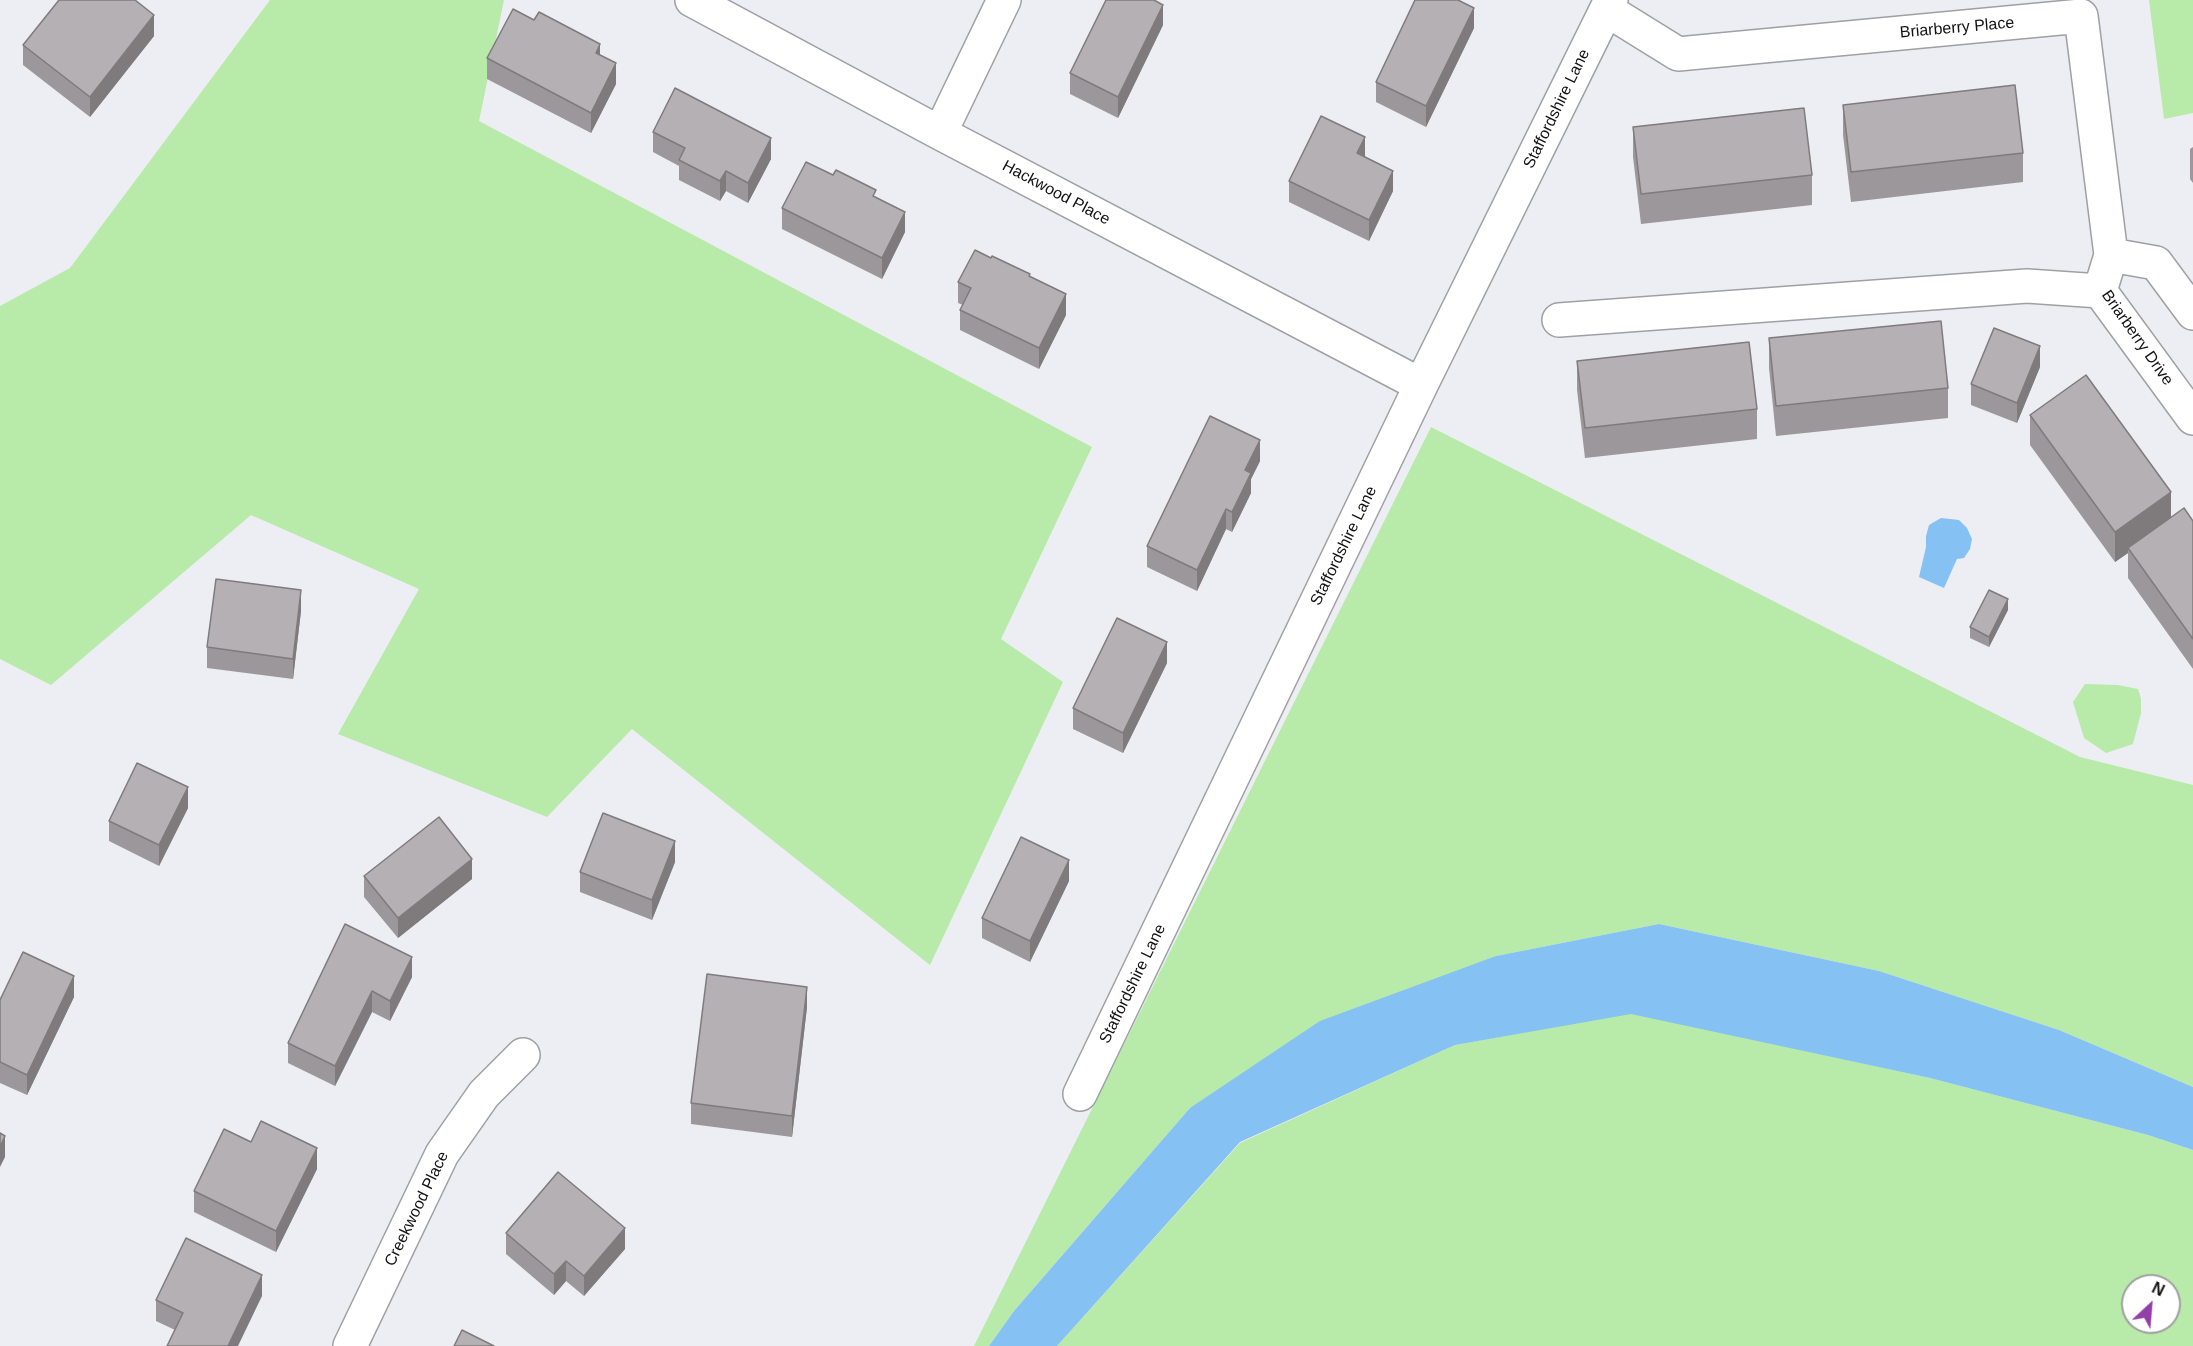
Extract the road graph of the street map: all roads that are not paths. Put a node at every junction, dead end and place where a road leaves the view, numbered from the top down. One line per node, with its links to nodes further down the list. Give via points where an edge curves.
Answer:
1 (692, 0): 4 (street, Hackwood Place)
2 (1004, 0): 4 (street)
3 (1609, 5): 5 (street, Briarberry Place, via 1678,54 2081,16); 9 (street, Staffordshire Lane)
4 (940, 133): 9 (street, Hackwood Place)
5 (2110, 255): 6 (street, Briarberry Drive); 7 (street, via 2156,263)
6 (2100, 291): 8 (street, via 2027,286); 10 (street, Briarberry Drive)
7 (2193, 313)
8 (1559, 320)
9 (1421, 384): 12 (street, Staffordshire Lane)
10 (2193, 417)
11 (523, 1055): 13 (street, Creekwood Place, via 484,1094 442,1154)
12 (1080, 1094)
13 (350, 1346)

